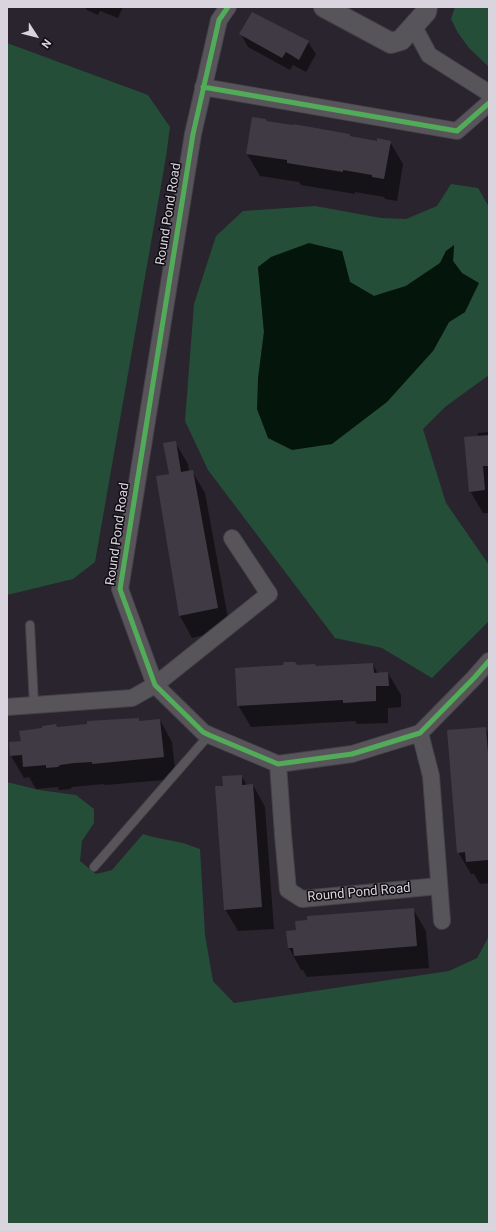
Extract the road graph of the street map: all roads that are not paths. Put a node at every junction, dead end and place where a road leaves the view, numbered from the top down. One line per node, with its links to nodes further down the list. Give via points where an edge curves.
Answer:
1 (228, 7): 5 (street, Round Pond Road, via 219,20)
2 (324, 7): 4 (street, via 391,43 401,40)
3 (427, 7): 4 (street)
4 (414, 27): 6 (street, via 429,55)
5 (203, 87): 7 (street, via 457,131); 11 (street, Round Pond Road, via 120,589)
6 (489, 93)
7 (489, 103)
8 (232, 538): 11 (street, via 269,594)
9 (30, 625): 12 (lane)
10 (489, 661): 14 (street)
11 (155, 685): 12 (street, via 132,698); 15 (street, Round Pond Road)
12 (34, 705): 13 (street)
13 (7, 707)
14 (420, 733): 16 (street, via 352,754); 18 (street, via 431,776)
15 (209, 735): 16 (street, Round Pond Road); 17 (lane)
16 (278, 764): 18 (street, Round Pond Road, via 288,890 302,899)
17 (94, 867)
18 (439, 886): 19 (street)
19 (442, 921)

